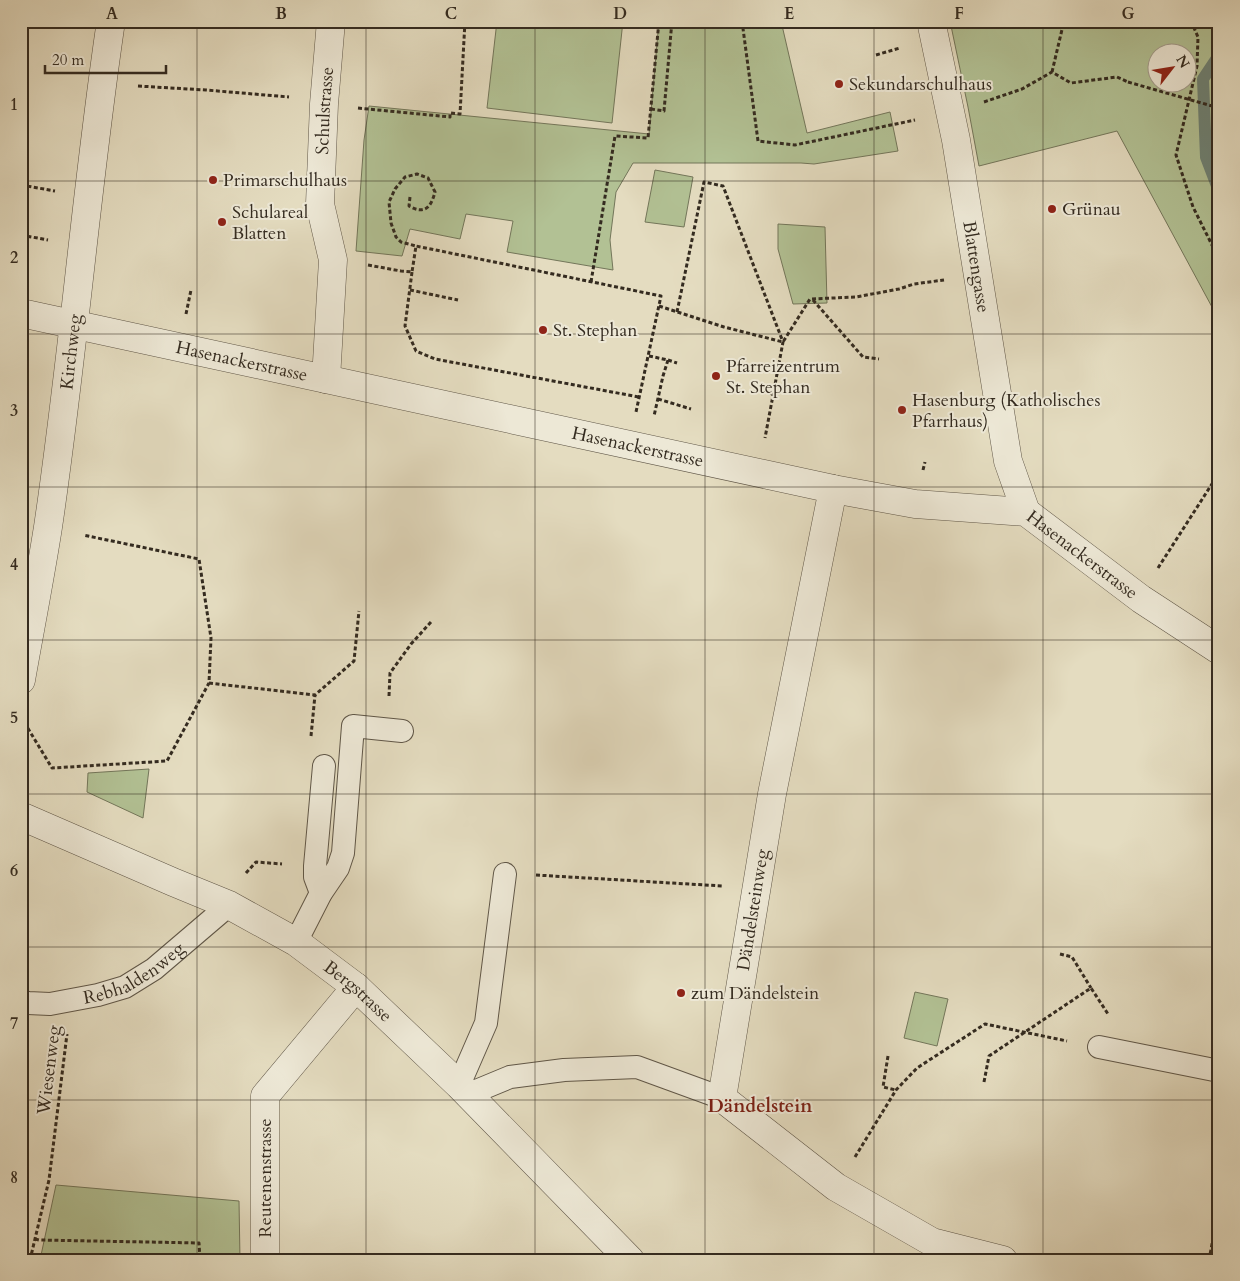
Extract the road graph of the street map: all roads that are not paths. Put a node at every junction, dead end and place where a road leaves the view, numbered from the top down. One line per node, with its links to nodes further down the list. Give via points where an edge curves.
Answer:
1 (111, 21): 5 (street, Kirchweg)
2 (331, 21): 6 (street, Schulstrasse, via 320,204 333,260)
3 (931, 21): 8 (street, Blattengasse, via 956,140 1008,461)
4 (21, 313): 5 (street, Hasenackerstrasse)
5 (74, 325): 6 (street, Hasenackerstrasse); 10 (street, Kirchweg, via 48,528)
6 (326, 379): 7 (street, Hasenackerstrasse)
7 (833, 489): 8 (street, Hasenackerstrasse, via 915,504); 23 (street, Dändelsteinweg, via 772,794)
8 (1026, 512): 9 (street, Hasenackerstrasse, via 1141,599)
9 (1219, 650)
10 (21, 680)
11 (394, 730): 15 (lane, via 353,726 343,853 338,868)
12 (324, 766): 15 (lane, via 315,866)
13 (21, 816): 16 (street, Bergstrasse)
14 (505, 874): 22 (lane, via 486,1023)
15 (321, 893): 17 (lane)
16 (229, 905): 17 (street, Bergstrasse); 19 (lane, Rebhaldenweg, via 154,969 125,987 50,1004)
17 (296, 942): 18 (street, Bergstrasse)
18 (356, 986): 22 (street, Bergstrasse); 24 (street, Reutenenstrasse, via 265,1096)
19 (21, 1001)
20 (1099, 1047): 21 (lane)
21 (1219, 1071)
22 (464, 1089): 23 (lane, via 510,1077 564,1070 637,1067); 25 (street, Bergstrasse)
23 (722, 1098): 26 (street, via 836,1187 932,1242)
24 (265, 1260)
25 (630, 1260)
26 (1003, 1260)

